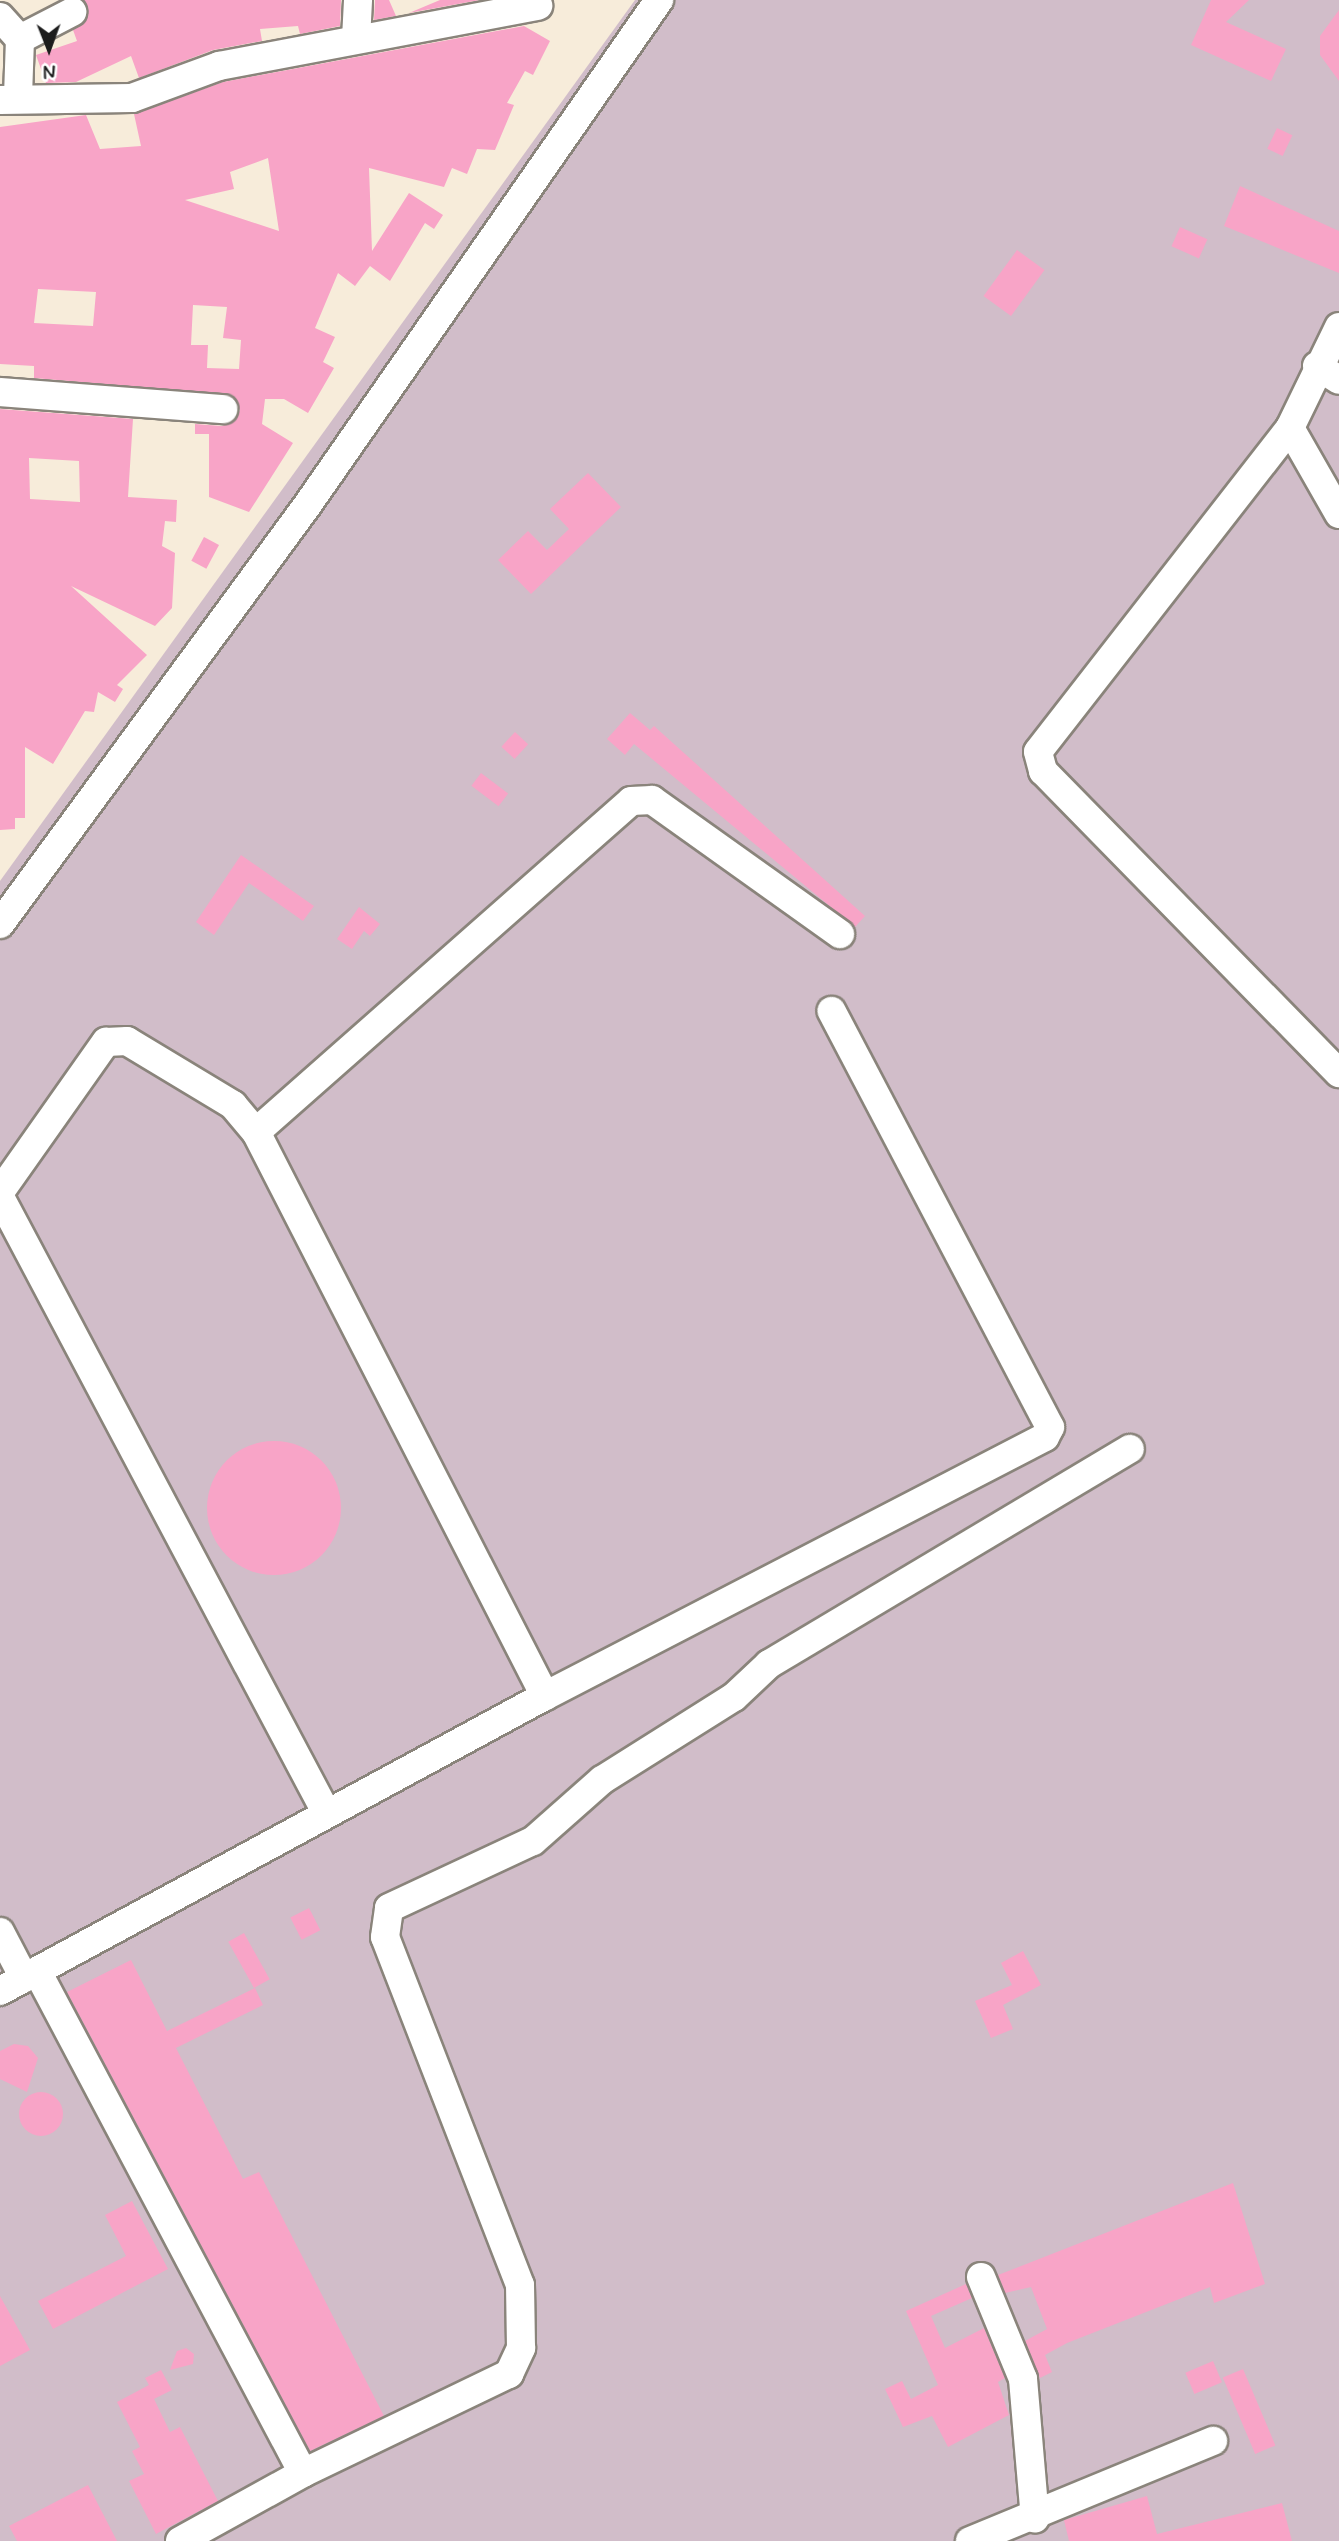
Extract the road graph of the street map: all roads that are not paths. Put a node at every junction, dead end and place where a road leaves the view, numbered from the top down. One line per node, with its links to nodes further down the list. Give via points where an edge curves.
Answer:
1 (358, 0): 7 (street)
2 (659, 0): 15 (street, via 306,507)
3 (538, 6): 7 (street)
4 (72, 12): 6 (street)
5 (0, 17): 6 (street)
6 (20, 39): 8 (street)
7 (356, 39): 8 (street, via 219,66 131,98)
8 (9, 99)
9 (1339, 327): 10 (street)
10 (1328, 373): 13 (street)
11 (0, 391): 12 (street)
12 (223, 409)
13 (1290, 428): 14 (street); 18 (street, via 1038,752 1043,771)
14 (1339, 514)
15 (0, 924)
16 (840, 934): 19 (street, via 652,800 631,801)
17 (832, 1011): 22 (street, via 1050,1427 1045,1437)
18 (1339, 1073)
19 (256, 1132): 20 (street, via 233,1105 127,1041 106,1042); 22 (street)
20 (0, 1194): 23 (street)
21 (1130, 1449): 28 (street, via 769,1664 734,1697 602,1780 533,1841 389,1908 385,1937 520,2286 521,2348 509,2374)
22 (545, 1696): 23 (street)
23 (327, 1814): 25 (street)
24 (0, 1932): 25 (street)
25 (20, 1980): 28 (street)
26 (981, 2277): 29 (street, via 1028,2402)
27 (1213, 2441): 29 (street)
28 (303, 2473): 30 (street)
29 (1035, 2518): 31 (street)
30 (180, 2541)
31 (970, 2541)

